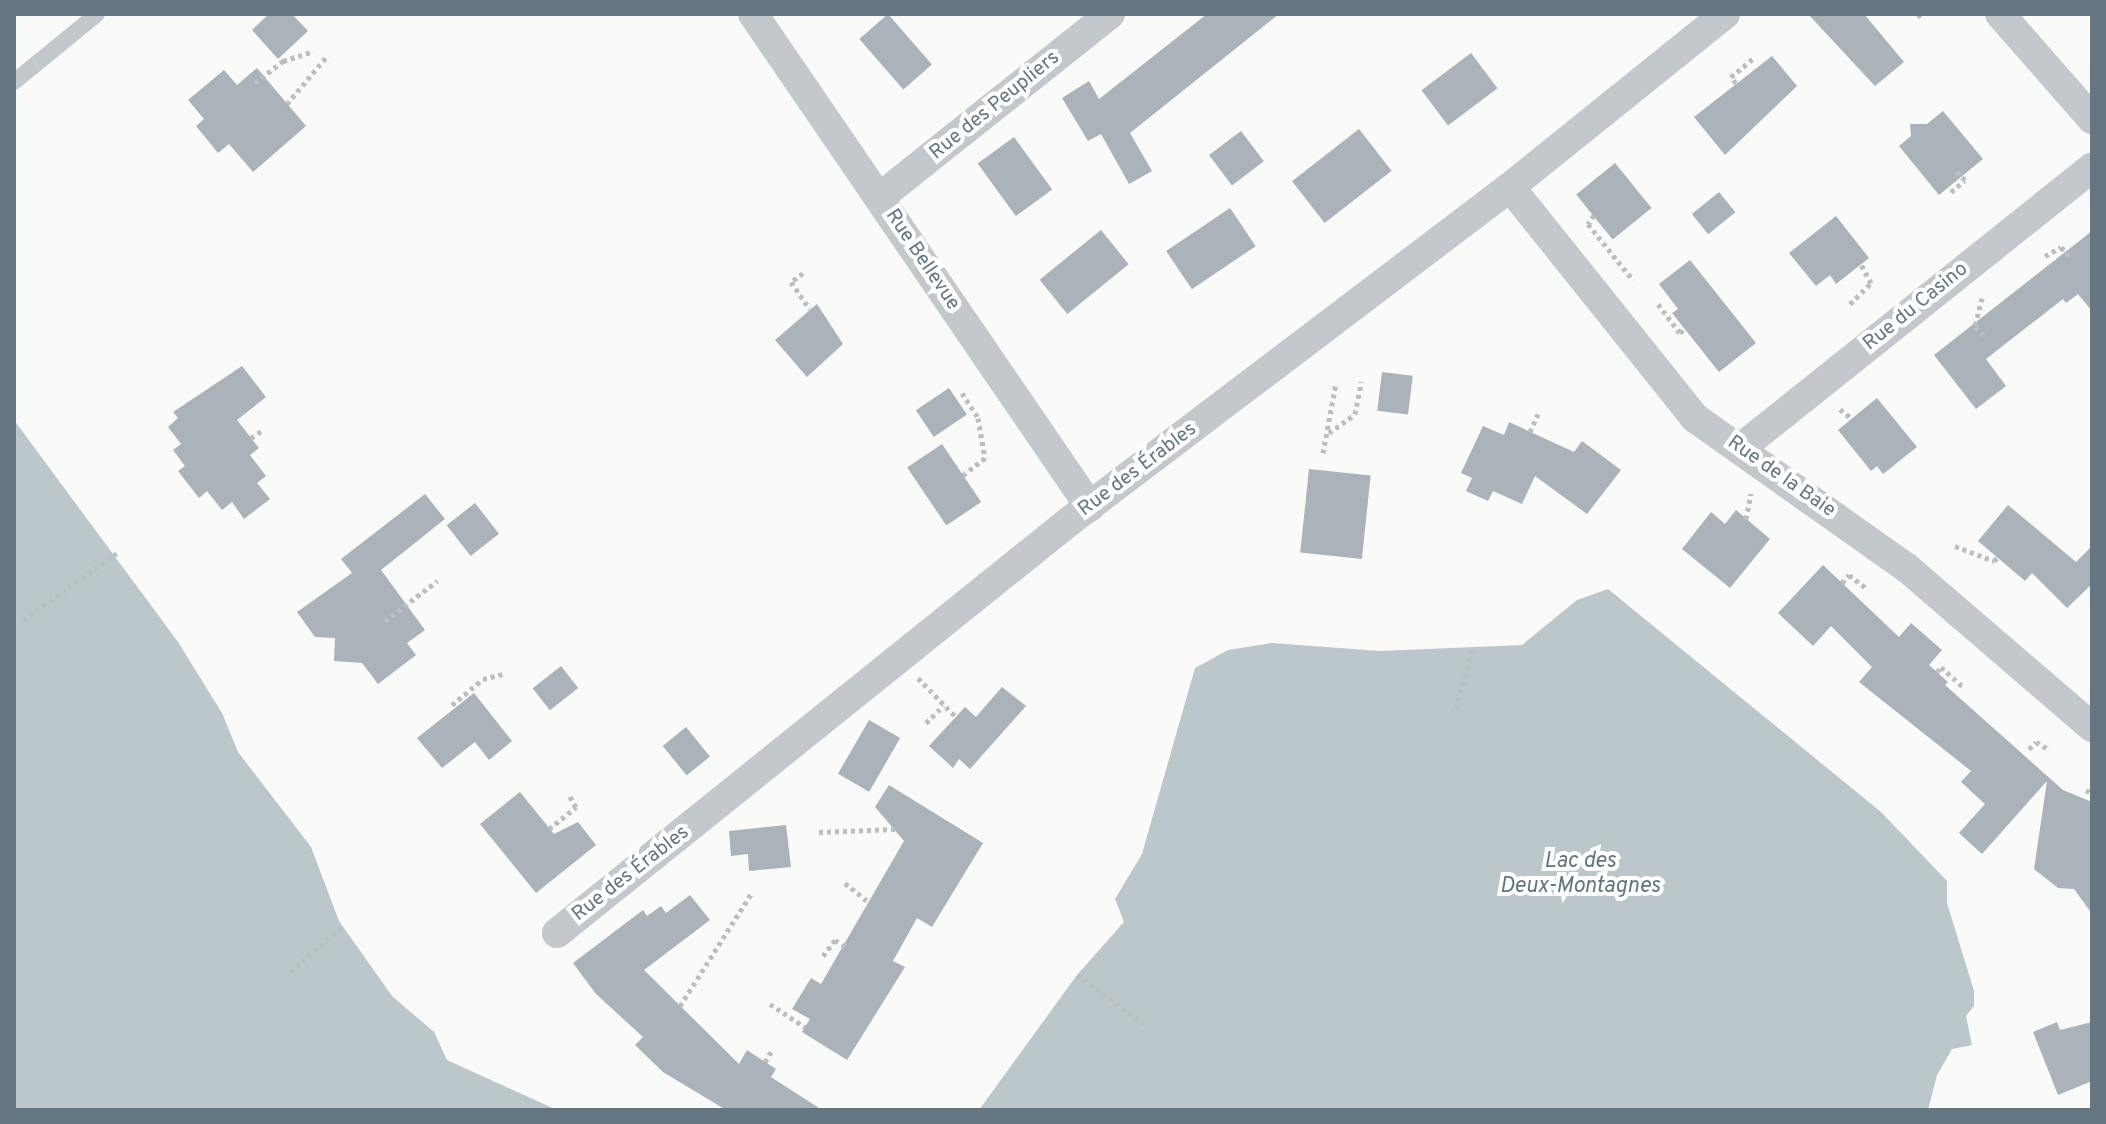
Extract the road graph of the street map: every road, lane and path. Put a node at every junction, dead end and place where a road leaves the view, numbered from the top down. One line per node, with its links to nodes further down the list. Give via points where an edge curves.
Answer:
1 (97, 14): 11 (lane)
2 (753, 14): 20 (street, Rue Bellevue)
3 (1110, 14): 20 (street, Rue des Peupliers)
4 (1725, 14): 18 (street, Rue des Érables)
5 (1918, 14): 7 (path)
6 (2000, 14): 15 (street)
7 (1924, 20)
8 (313, 51): 12 (path, via 283,61)
9 (328, 55): 14 (path)
10 (1754, 58): 13 (path, via 1731,77)
11 (14, 82)
12 (255, 83)
13 (1736, 83)
14 (287, 104)
15 (2092, 119)
16 (2092, 168): 41 (street, Rue du Casino)
17 (1956, 171): 19 (path, via 1965,180)
18 (1510, 187): 41 (street, Rue de la Baie, via 1684,408); 45 (street, Rue des Érables)
19 (1951, 192)
20 (880, 197): 45 (street, Rue Bellevue)
21 (1594, 215): 26 (path, via 1588,224)
22 (2045, 256): 23 (path, via 2061,247)
23 (2070, 257)
24 (1861, 264): 29 (path, via 1871,283)
25 (803, 273): 30 (path, via 791,282)
26 (1633, 280)
27 (1986, 294): 32 (path, via 1979,300 1975,327)
28 (1658, 304): 31 (path, via 1680,333)
29 (1850, 304)
30 (810, 309)
31 (1684, 329)
32 (1984, 335)
33 (1361, 382): 39 (path, via 1355,414)
34 (1336, 383): 39 (path)
35 (962, 393): 43 (path, via 978,418 985,458)
36 (1538, 414): 38 (path)
37 (263, 430): 40 (path)
38 (1530, 432)
39 (1328, 433): 42 (path)
40 (251, 438)
41 (1742, 447): 65 (street, Rue de la Baie, via 1907,568)
42 (1323, 453)
43 (963, 475)
44 (1751, 489): 46 (path)
45 (1090, 507): 56 (street, Rue des Érables)
46 (1746, 519)
47 (1955, 546): 49 (path, via 1994,561)
48 (117, 553): 53 (path)
49 (1998, 557)
50 (437, 581): 54 (path)
51 (1842, 583): 52 (path, via 1849,575)
52 (1866, 588)
53 (23, 620)
54 (385, 621)
55 (1473, 647): 62 (path)
56 (903, 655): 61 (path); 76 (street, Rue des Érables)
57 (1937, 672): 59 (path, via 1941,667)
58 (503, 674): 60 (path, via 483,679)
59 (1963, 687)
60 (452, 705)
61 (944, 705): 63 (path); 64 (path)
62 (1456, 708)
63 (956, 717)
64 (926, 723)
65 (2092, 727)
66 (2029, 749): 67 (path, via 2036,742)
67 (2050, 750)
68 (569, 795): 69 (path, via 576,807)
69 (549, 829)
70 (895, 829): 71 (path)
71 (819, 832)
72 (845, 883): 74 (path)
73 (751, 894): 82 (path)
74 (870, 903)
75 (343, 926): 79 (path)
76 (557, 933)
77 (848, 948): 78 (path, via 835,940)
78 (823, 956)
79 (290, 972)
80 (1077, 975): 83 (path)
81 (770, 1004): 84 (path)
82 (680, 1006)
83 (1144, 1024)
84 (805, 1027)
85 (771, 1052): 86 (path)
86 (765, 1062)

